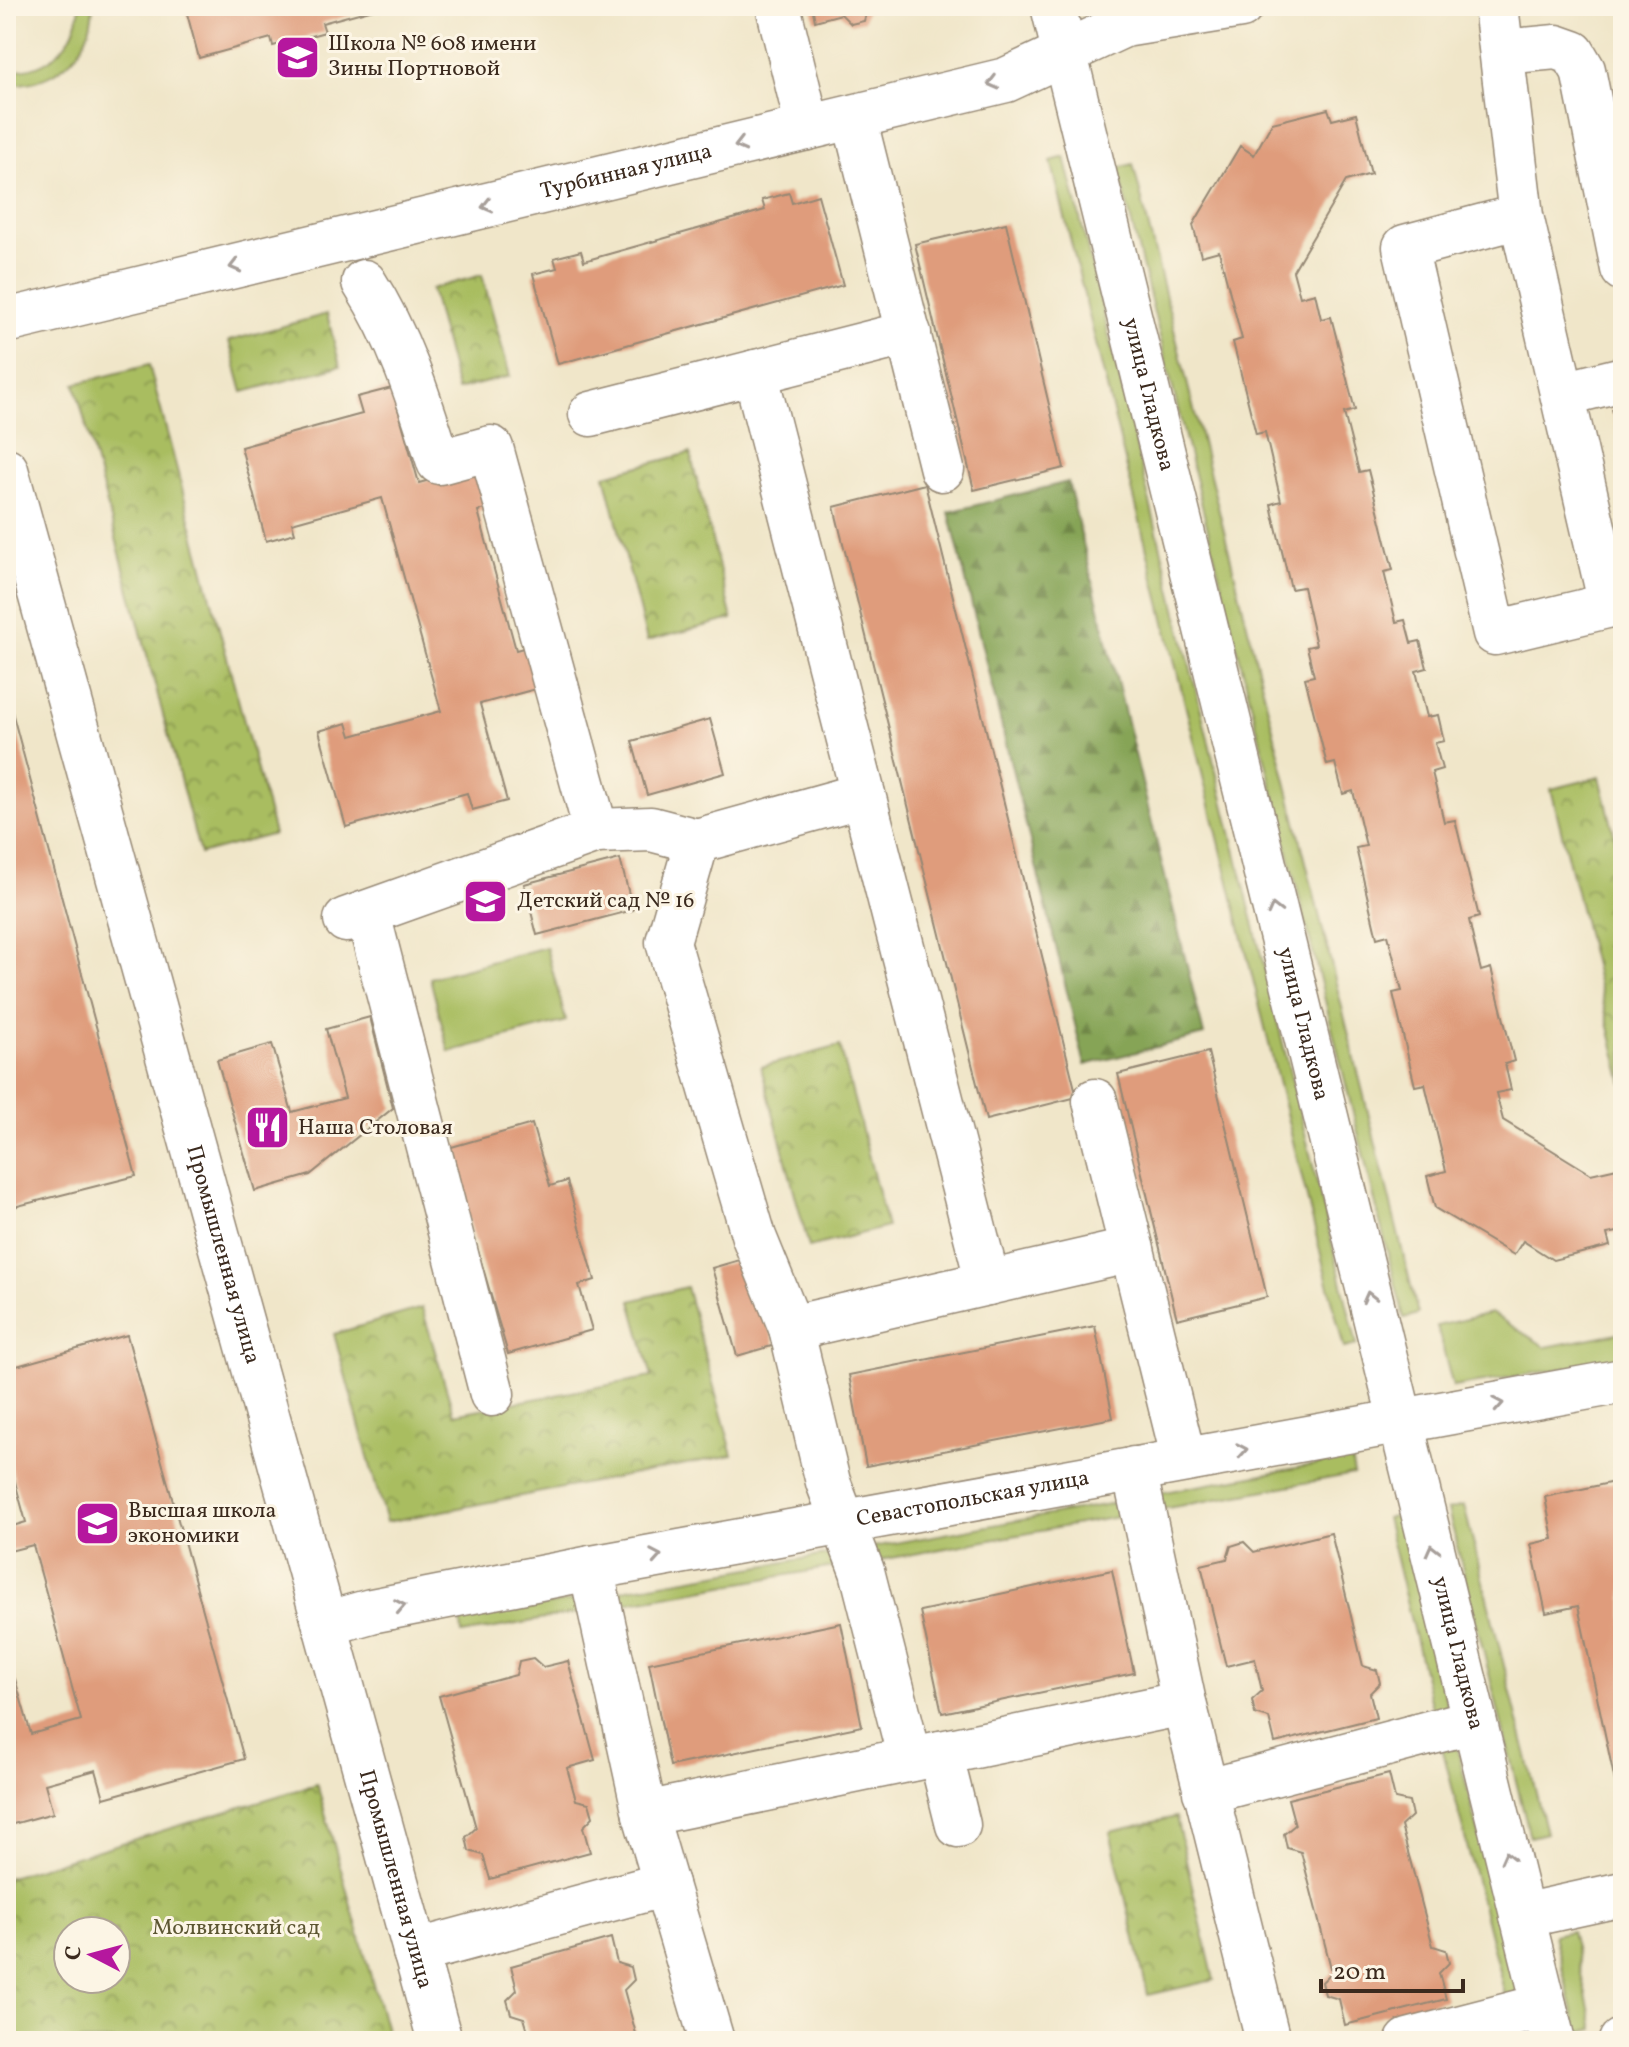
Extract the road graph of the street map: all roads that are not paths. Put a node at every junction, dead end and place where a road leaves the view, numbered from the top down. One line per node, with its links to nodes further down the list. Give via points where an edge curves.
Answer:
1 (778, 6): 8 (street)
2 (1053, 6): 6 (street, улица Гладкова)
3 (1241, 6): 6 (street, Турбинная улица, via 1124,25)
4 (1496, 6): 5 (street)
5 (1502, 52): 9 (street); 10 (street, via 1556,47 1573,53 1583,70)
6 (1064, 53): 7 (street, Турбинная улица, one-way to 7, via 1006,80); 31 (street, улица Гладкова, one-way to 6)
7 (854, 117): 8 (street, Турбинная улица); 13 (street)
8 (808, 128): 12 (street, Турбинная улица, one-way to 12)
9 (1521, 216): 16 (street); 21 (street, via 1405,247 1495,633)
10 (1623, 269)
11 (364, 282): 23 (street, via 410,371 439,462 491,448)
12 (6, 321)
13 (909, 333): 14 (street); 18 (street)
14 (755, 372): 17 (street); 22 (street)
15 (1623, 379): 16 (street)
16 (1563, 394): 20 (street)
17 (591, 414)
18 (942, 469)
19 (6, 470): 36 (street, Промышленная улица)
20 (1607, 513): 21 (street)
21 (1617, 607)
22 (863, 795): 24 (street); 27 (street)
23 (596, 831): 24 (street, via 651,829); 30 (street, via 357,917)
24 (697, 841): 28 (street, via 668,942 754,1237)
25 (1095, 1101): 26 (street)
26 (1132, 1250): 27 (street); 32 (street)
27 (988, 1283): 28 (street)
28 (791, 1328): 34 (street, via 828,1482)
29 (1623, 1381): 31 (street, Севастопольская улица, one-way to 29)
30 (492, 1394)
31 (1400, 1421): 32 (street, Севастопольская улица, one-way to 31); 38 (street, улица Гладкова, one-way to 31)
32 (1184, 1460): 33 (street, Севастопольская улица)
33 (1134, 1469): 34 (street, Севастопольская улица); 37 (street)
34 (844, 1522): 35 (street, Севастопольская улица, one-way to 34); 39 (street)
35 (591, 1568): 36 (street, Севастопольская улица, one-way to 35); 41 (street)
36 (325, 1624): 46 (street, Промышленная улица)
37 (1184, 1703): 39 (street); 40 (street)
38 (1474, 1721): 40 (street); 45 (street, улица Гладкова, one-way to 38)
39 (925, 1756): 41 (street); 42 (street)
40 (1205, 1792): 50 (street)
41 (645, 1814): 43 (street)
42 (958, 1825)
43 (666, 1884): 46 (street); 49 (street)
44 (1623, 1894): 45 (street)
45 (1522, 1916): 47 (street, улица Гладкова)
46 (415, 1952): 48 (street, Промышленная улица)
47 (1548, 2024): 51 (street)
48 (440, 2041)
49 (712, 2041)
50 (1268, 2041)
51 (1408, 2041)

